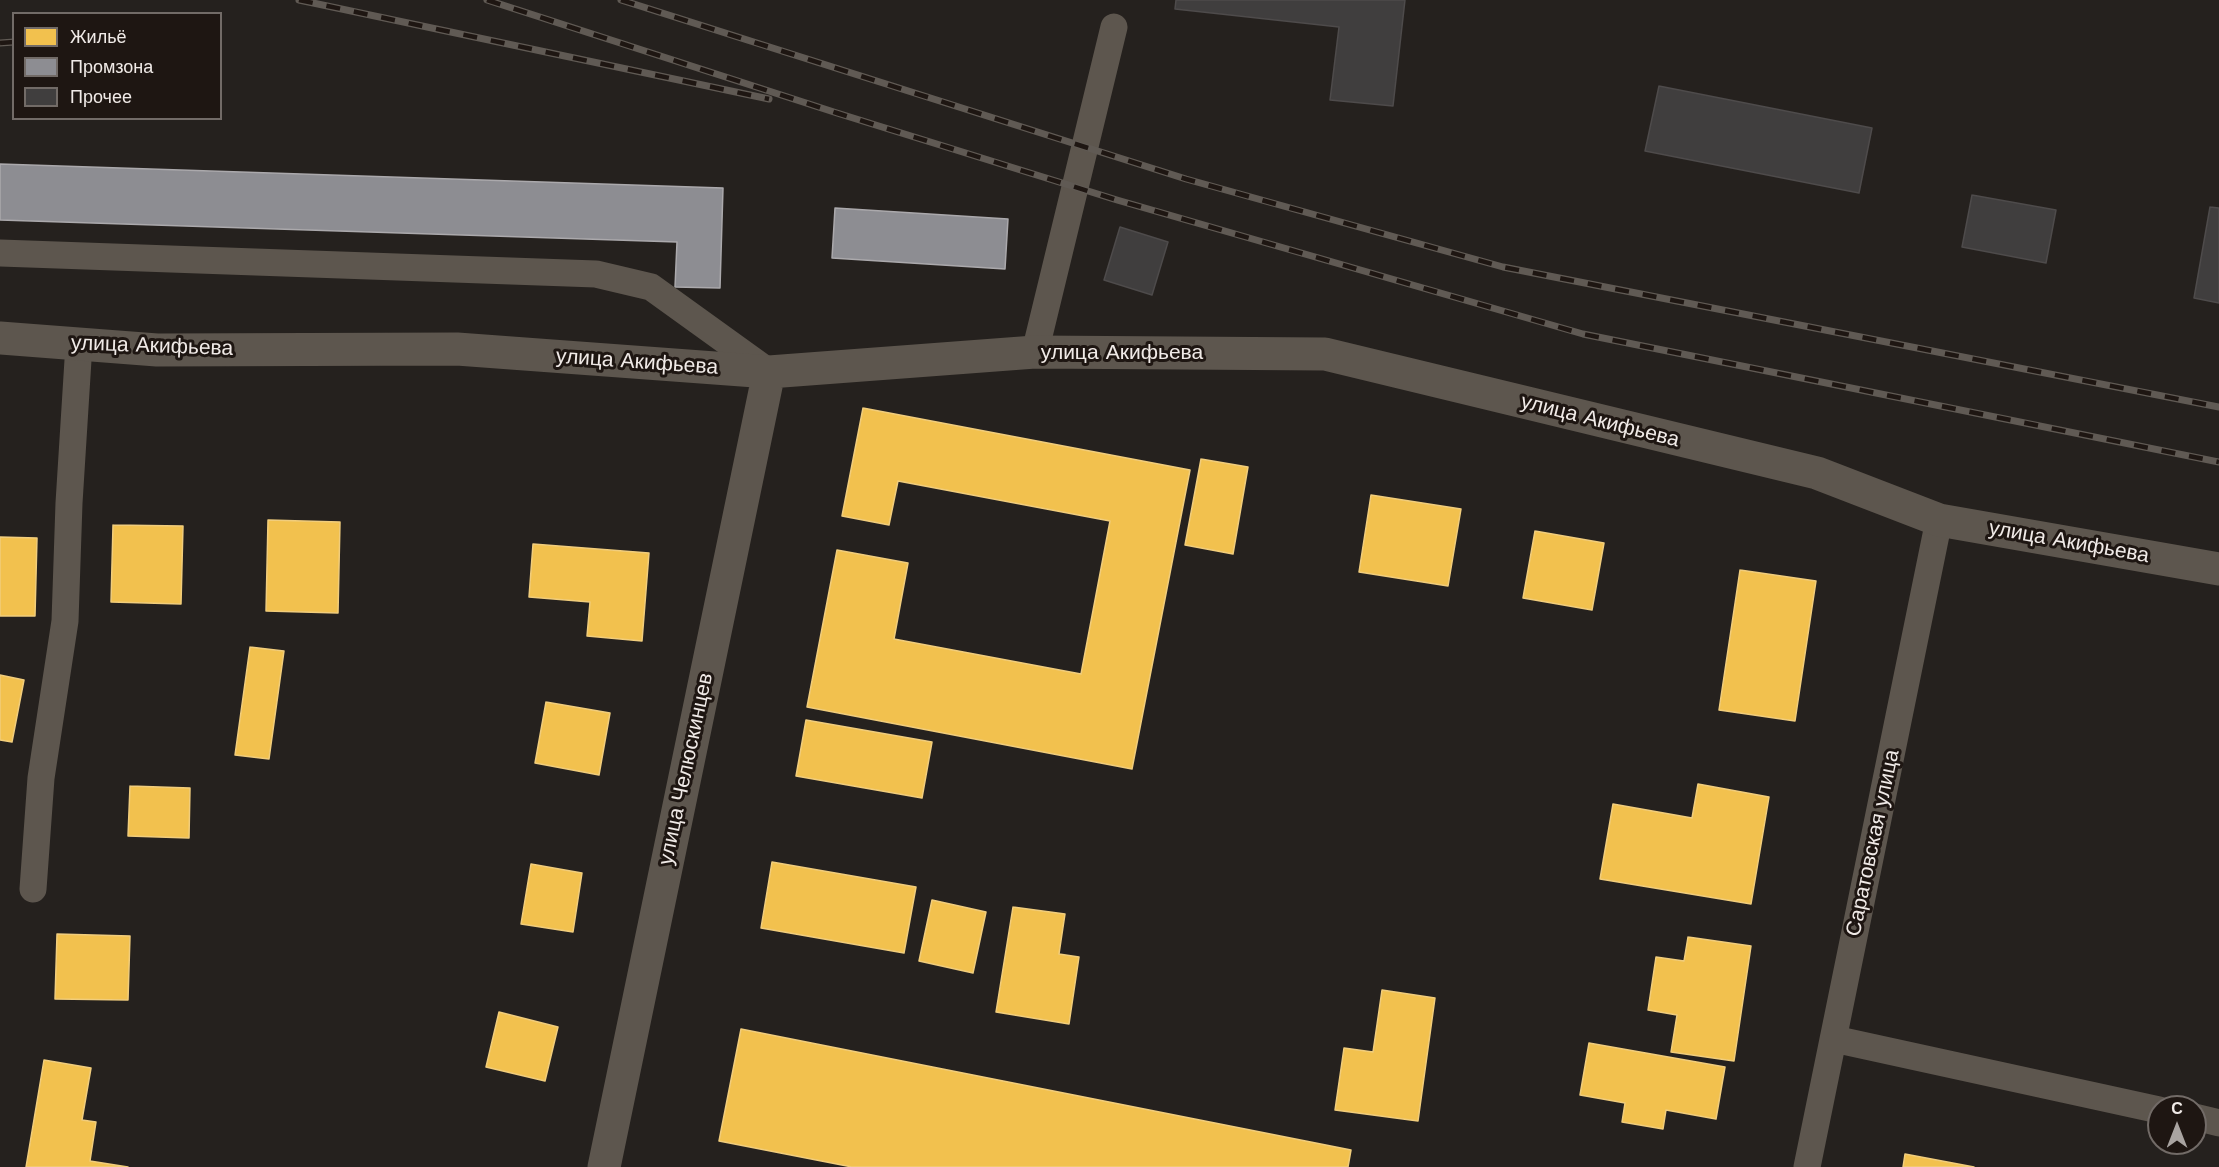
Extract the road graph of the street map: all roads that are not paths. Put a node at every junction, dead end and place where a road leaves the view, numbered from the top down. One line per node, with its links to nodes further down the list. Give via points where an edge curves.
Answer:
1 (1114, 27): 5 (lane)
2 (0, 253): 6 (lane, via 596,274 651,287)
3 (0, 338): 4 (street, улица Акифьева)
4 (79, 344): 6 (street, улица Акифьева, via 157,350 457,349); 9 (lane, via 64,621 41,778)
5 (1035, 352): 6 (street, улица Акифьева); 7 (street, улица Акифьева, via 1325,354 1817,473)
6 (769, 372): 12 (street, улица Челюскинцев)
7 (1939, 520): 8 (street, улица Акифьева); 10 (lane, Саратовская улица)
8 (2219, 569)
9 (33, 889)
10 (1834, 1039): 11 (lane); 13 (lane, Саратовская улица)
11 (2147, 1107)
12 (604, 1167)
13 (1807, 1167)

